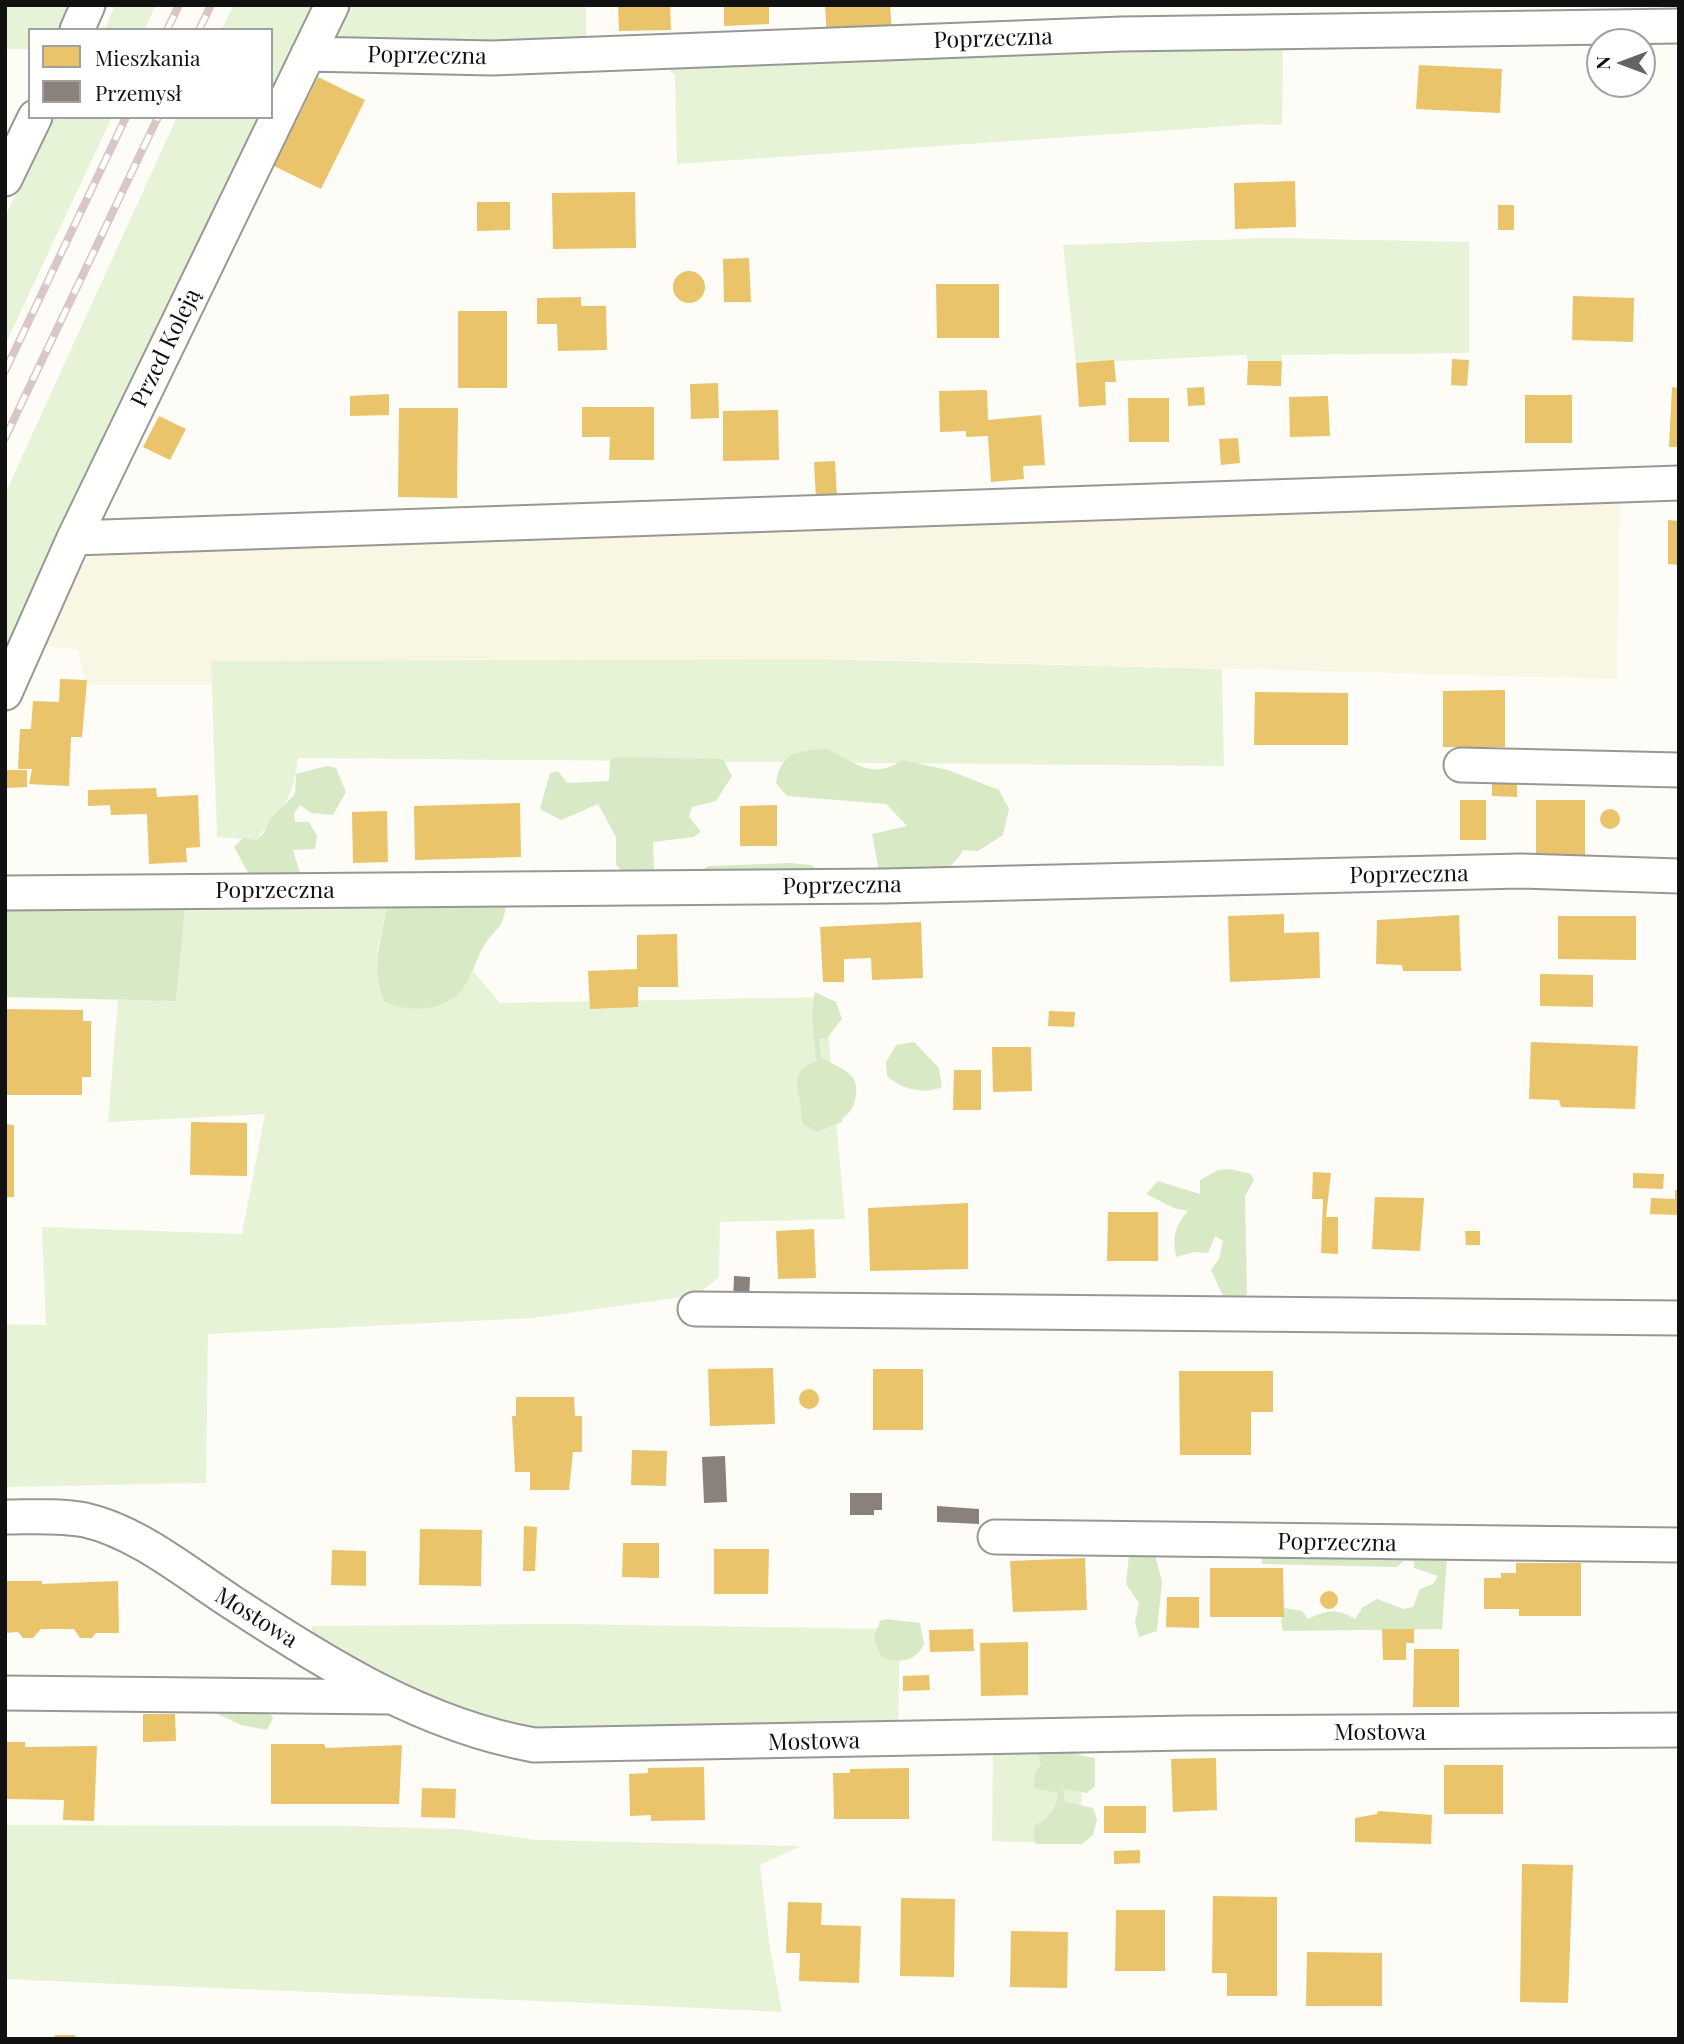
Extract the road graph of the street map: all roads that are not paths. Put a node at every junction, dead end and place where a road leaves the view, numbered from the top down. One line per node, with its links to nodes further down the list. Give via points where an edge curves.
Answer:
1 (88, 5): 4 (street)
2 (332, 5): 5 (street, Przed Koleją)
3 (1679, 26): 5 (street, Poprzeczna, via 1122,34 492,58)
4 (78, 28)
5 (308, 54): 9 (street, Przed Koleją)
6 (34, 119): 7 (street)
7 (5, 179)
8 (1679, 482): 9 (street)
9 (74, 538): 10 (street, Przed Koleją)
10 (5, 693)
11 (1461, 765): 12 (street)
12 (1679, 770)
13 (1679, 876): 14 (street, Poprzeczna, via 1521,871 885,886)
14 (5, 893)
15 (695, 1309): 16 (street)
16 (1679, 1318)
17 (5, 1517): 21 (street, Mostowa, via 86,1520 113,1530)
18 (995, 1537): 19 (street, Poprzeczna)
19 (1679, 1545)
20 (5, 1693): 21 (street)
21 (391, 1698): 22 (street, Mostowa, via 455,1726 534,1745)
22 (1679, 1730)

